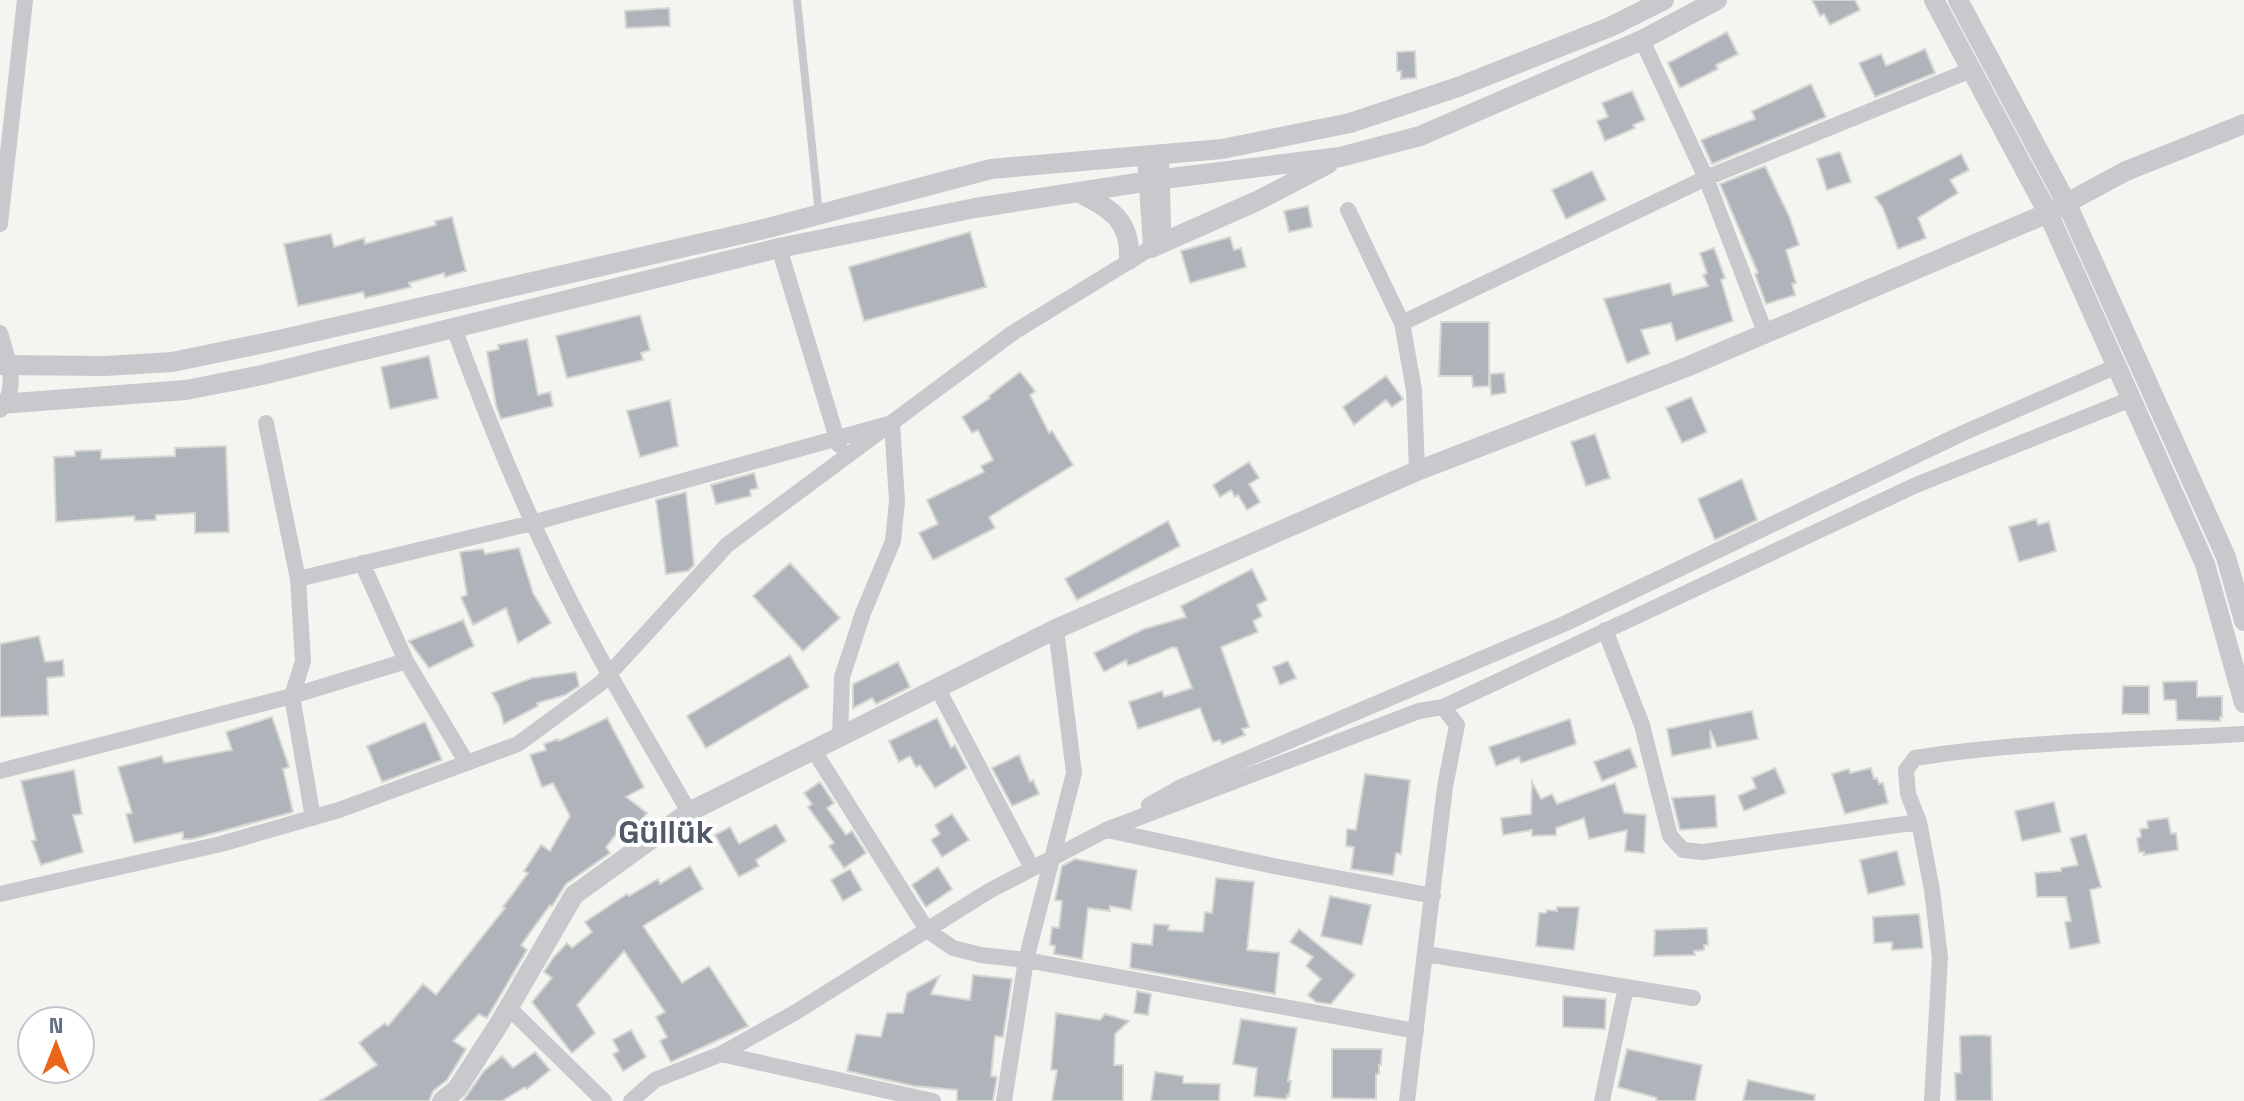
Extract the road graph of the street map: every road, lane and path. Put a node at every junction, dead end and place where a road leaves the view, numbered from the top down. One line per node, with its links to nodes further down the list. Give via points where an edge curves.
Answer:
1 (25, 0): 19 (street)
2 (797, 0): 18 (lane)
3 (1664, 0): 10 (street, via 1458,87 1350,123 1222,149)
4 (1717, 0): 7 (street)
5 (1934, 0): 8 (street)
6 (1958, 0): 15 (street)
7 (1642, 40): 11 (street, via 1420,136); 12 (street)
8 (1971, 70): 12 (street); 17 (street)
9 (2244, 124): 15 (street, via 2126,171)
10 (1153, 155): 13 (street); 18 (street, via 991,169)
11 (1340, 157): 13 (street); 21 (street)
12 (1706, 178): 23 (street); 25 (street)
13 (1155, 181): 14 (street); 21 (street, via 1163,226)
14 (1078, 192): 20 (street); 22 (street, via 1110,208 1130,243)
15 (2067, 204): 17 (street); 39 (street, via 2226,557)
16 (1348, 210): 23 (street)
17 (2048, 213): 25 (street); 28 (street)
18 (819, 215): 27 (street, via 172,362)
19 (0, 224)
20 (779, 248): 24 (street); 33 (street)
21 (1151, 248): 22 (street)
22 (1129, 260): 32 (street, via 1014,332)
23 (1402, 323): 35 (street, via 1414,390)
24 (454, 328): 30 (street, via 186,390); 36 (street)
25 (1765, 332): 35 (street)
26 (0, 333): 27 (street)
27 (5, 365): 30 (street, via 10,386)
28 (2117, 366): 29 (street); 56 (street, via 1963,433 1566,623 1183,786)
29 (2131, 399): 41 (street, via 1916,485); 46 (street, via 2205,564)
30 (2, 406)
31 (266, 423): 38 (street)
32 (892, 423): 33 (street); 34 (street); 49 (street, via 897,501 893,541 842,677)
33 (838, 437): 34 (street); 36 (street)
34 (842, 459): 43 (street, via 727,545)
35 (1417, 471): 40 (street)
36 (532, 523): 37 (street); 43 (street)
37 (362, 563): 38 (street); 42 (street)
38 (298, 579): 45 (street, via 303,661)
39 (2244, 621)
40 (1056, 629): 44 (street); 57 (street, via 1074,773)
41 (1605, 630): 47 (street); 55 (street, via 1642,725 1670,836 1683,850 1718,850)
42 (406, 661): 45 (street); 51 (street)
43 (611, 673): 51 (street, via 518,744); 53 (street)
44 (938, 689): 49 (street); 58 (street)
45 (292, 696): 52 (street); 54 (street)
46 (2244, 703)
47 (1443, 707): 56 (street, via 1419,711); 60 (street, via 1457,725)
48 (2244, 734): 55 (street, via 1915,758 1906,770)
49 (840, 738): 50 (street)
50 (814, 751): 53 (street); 61 (street)
51 (467, 763): 54 (street)
52 (0, 771)
53 (689, 812): 66 (street, via 574,895)
54 (313, 818): 59 (street)
55 (1919, 822): 76 (street, via 1940,958)
56 (1106, 830): 57 (street); 60 (street)
57 (1053, 857): 58 (street); 63 (street)
58 (1032, 868): 61 (street)
59 (0, 894)
60 (1433, 896): 62 (street)
61 (927, 930): 63 (street, via 953,948); 68 (street)
62 (1426, 954): 64 (street); 67 (street)
63 (1026, 960): 67 (street); 73 (street)
64 (1626, 987): 65 (street); 75 (street)
65 (1693, 998)
66 (509, 1008): 69 (street, via 457,1089); 70 (street)
67 (1416, 1031): 74 (street)
68 (721, 1054): 71 (street, via 655,1080); 72 (street)
69 (442, 1101)
70 (604, 1101)
71 (631, 1101)
72 (933, 1101)
73 (1004, 1101)
74 (1407, 1101)
75 (1602, 1101)
76 (1932, 1101)

